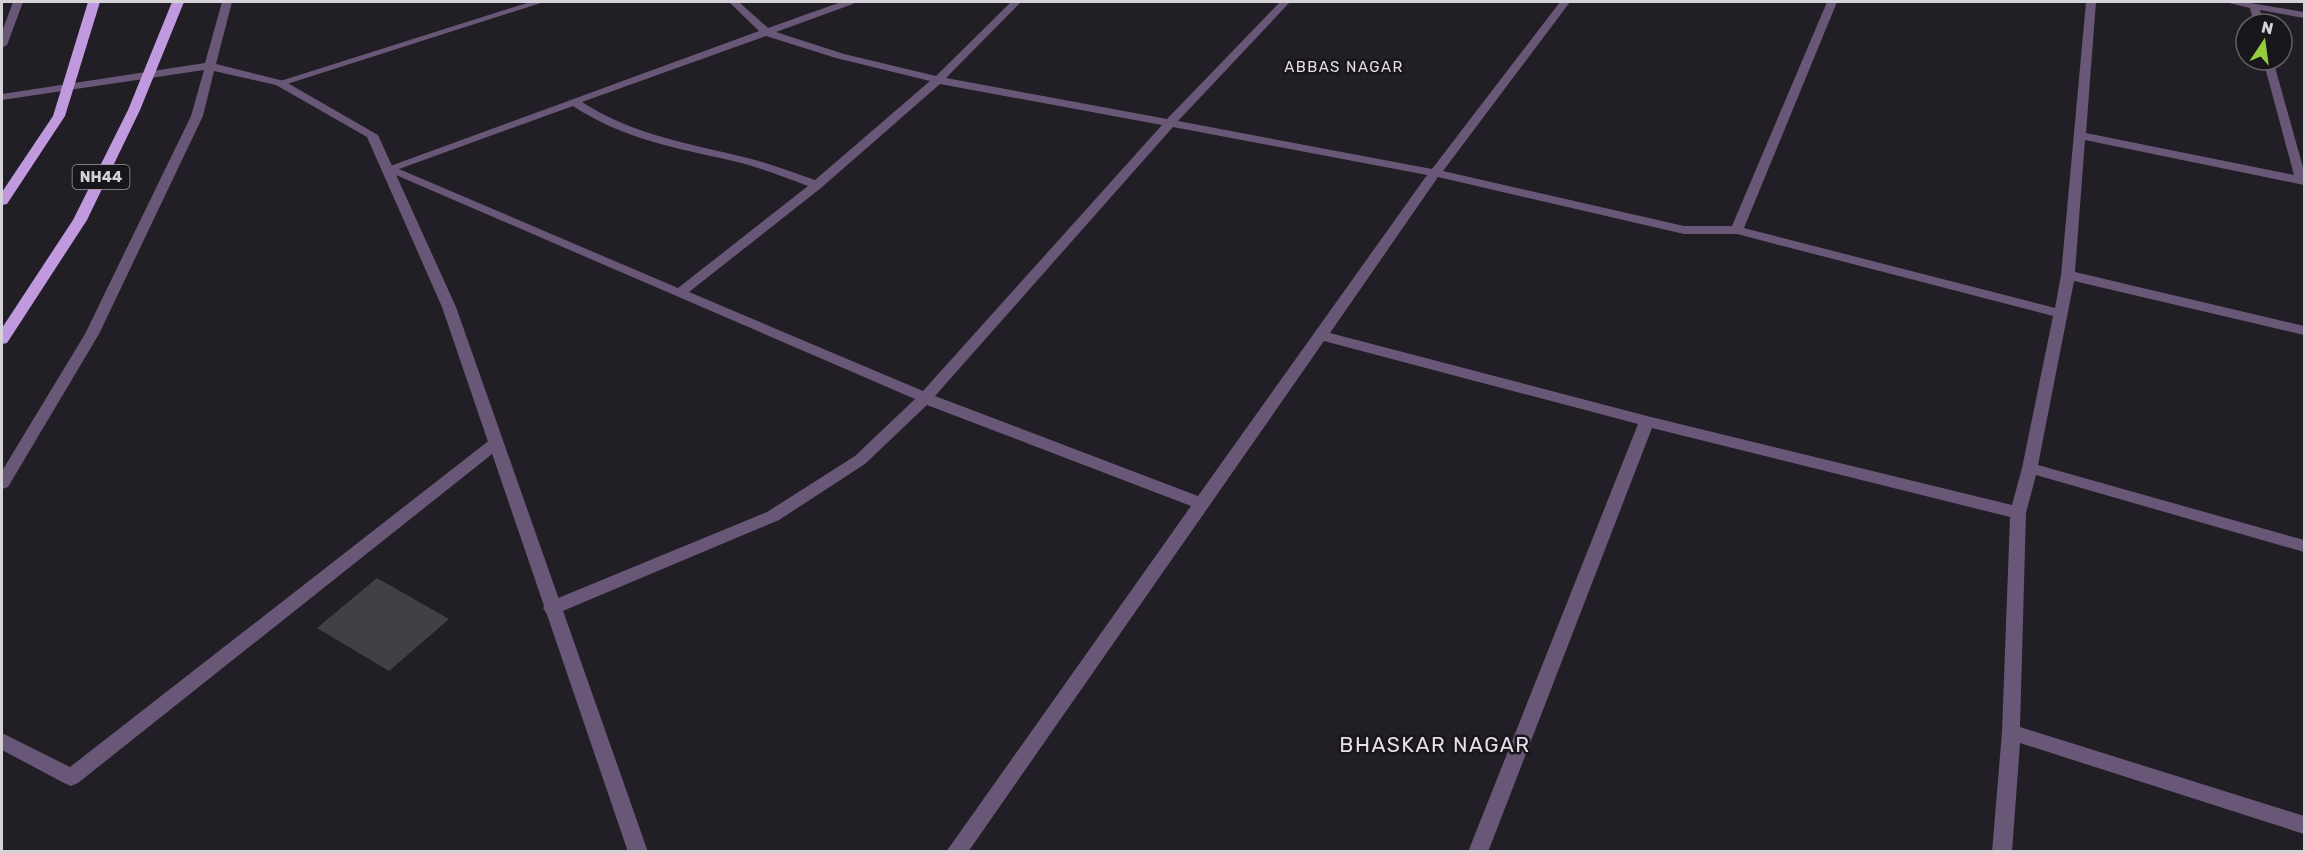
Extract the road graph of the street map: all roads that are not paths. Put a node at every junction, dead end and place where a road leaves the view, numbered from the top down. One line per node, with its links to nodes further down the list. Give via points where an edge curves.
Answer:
1 (18, 2): 18 (street)
2 (94, 2): 24 (highway)
3 (178, 2): 21 (highway, NH44)
4 (227, 2): 19 (street)
5 (539, 2): 23 (street)
6 (734, 2): 17 (street)
7 (849, 2): 17 (street)
8 (1016, 2): 22 (street)
9 (1285, 2): 27 (street)
10 (1565, 2): 30 (street)
11 (1832, 2): 34 (street)
12 (2091, 2): 28 (street)
13 (2230, 2): 14 (street)
14 (2254, 6): 15 (street); 16 (street)
15 (2256, 12)
16 (2304, 15)
17 (766, 32): 22 (street, via 840,56); 26 (street)
18 (2, 45)
19 (209, 66): 21 (street); 23 (street); 45 (street, via 197,116 92,334)
20 (2272, 72): 31 (street)
21 (148, 75): 24 (street); 40 (highway, NH44, via 80,220)
22 (938, 80): 27 (street); 32 (street)
23 (280, 83): 29 (street, via 372,135)
24 (68, 87): 25 (street); 33 (highway, via 59,116)
25 (2, 97)
26 (574, 102): 29 (street); 32 (street, via 624,132 760,165)
27 (1171, 122): 30 (street); 41 (street)
28 (2079, 135): 31 (street); 35 (street)
29 (388, 169): 36 (street); 43 (street, via 449,307)
30 (1435, 173): 34 (street, via 1684,230); 39 (street)
31 (2303, 180)
32 (817, 186): 36 (street)
33 (2, 201)
34 (1737, 230): 37 (street)
35 (2068, 275): 37 (street); 38 (street)
36 (680, 293): 41 (street)
37 (2061, 314): 44 (street)
38 (2304, 332)
39 (1320, 335): 42 (street); 46 (street)
40 (2, 339)
41 (926, 398): 46 (street); 49 (street, via 860,460 772,516)
42 (1647, 421): 47 (street); 55 (street)
43 (495, 443): 49 (street); 51 (street, via 71,777)
44 (2030, 468): 47 (street); 48 (street)
45 (2, 483)
46 (1200, 502): 54 (street)
47 (2018, 513): 50 (street)
48 (2304, 546)
49 (552, 608): 53 (street)
50 (2011, 732): 52 (street); 56 (street)
51 (2, 741)
52 (2304, 825)
53 (639, 852)
54 (957, 852)
55 (1478, 852)
56 (2002, 852)

